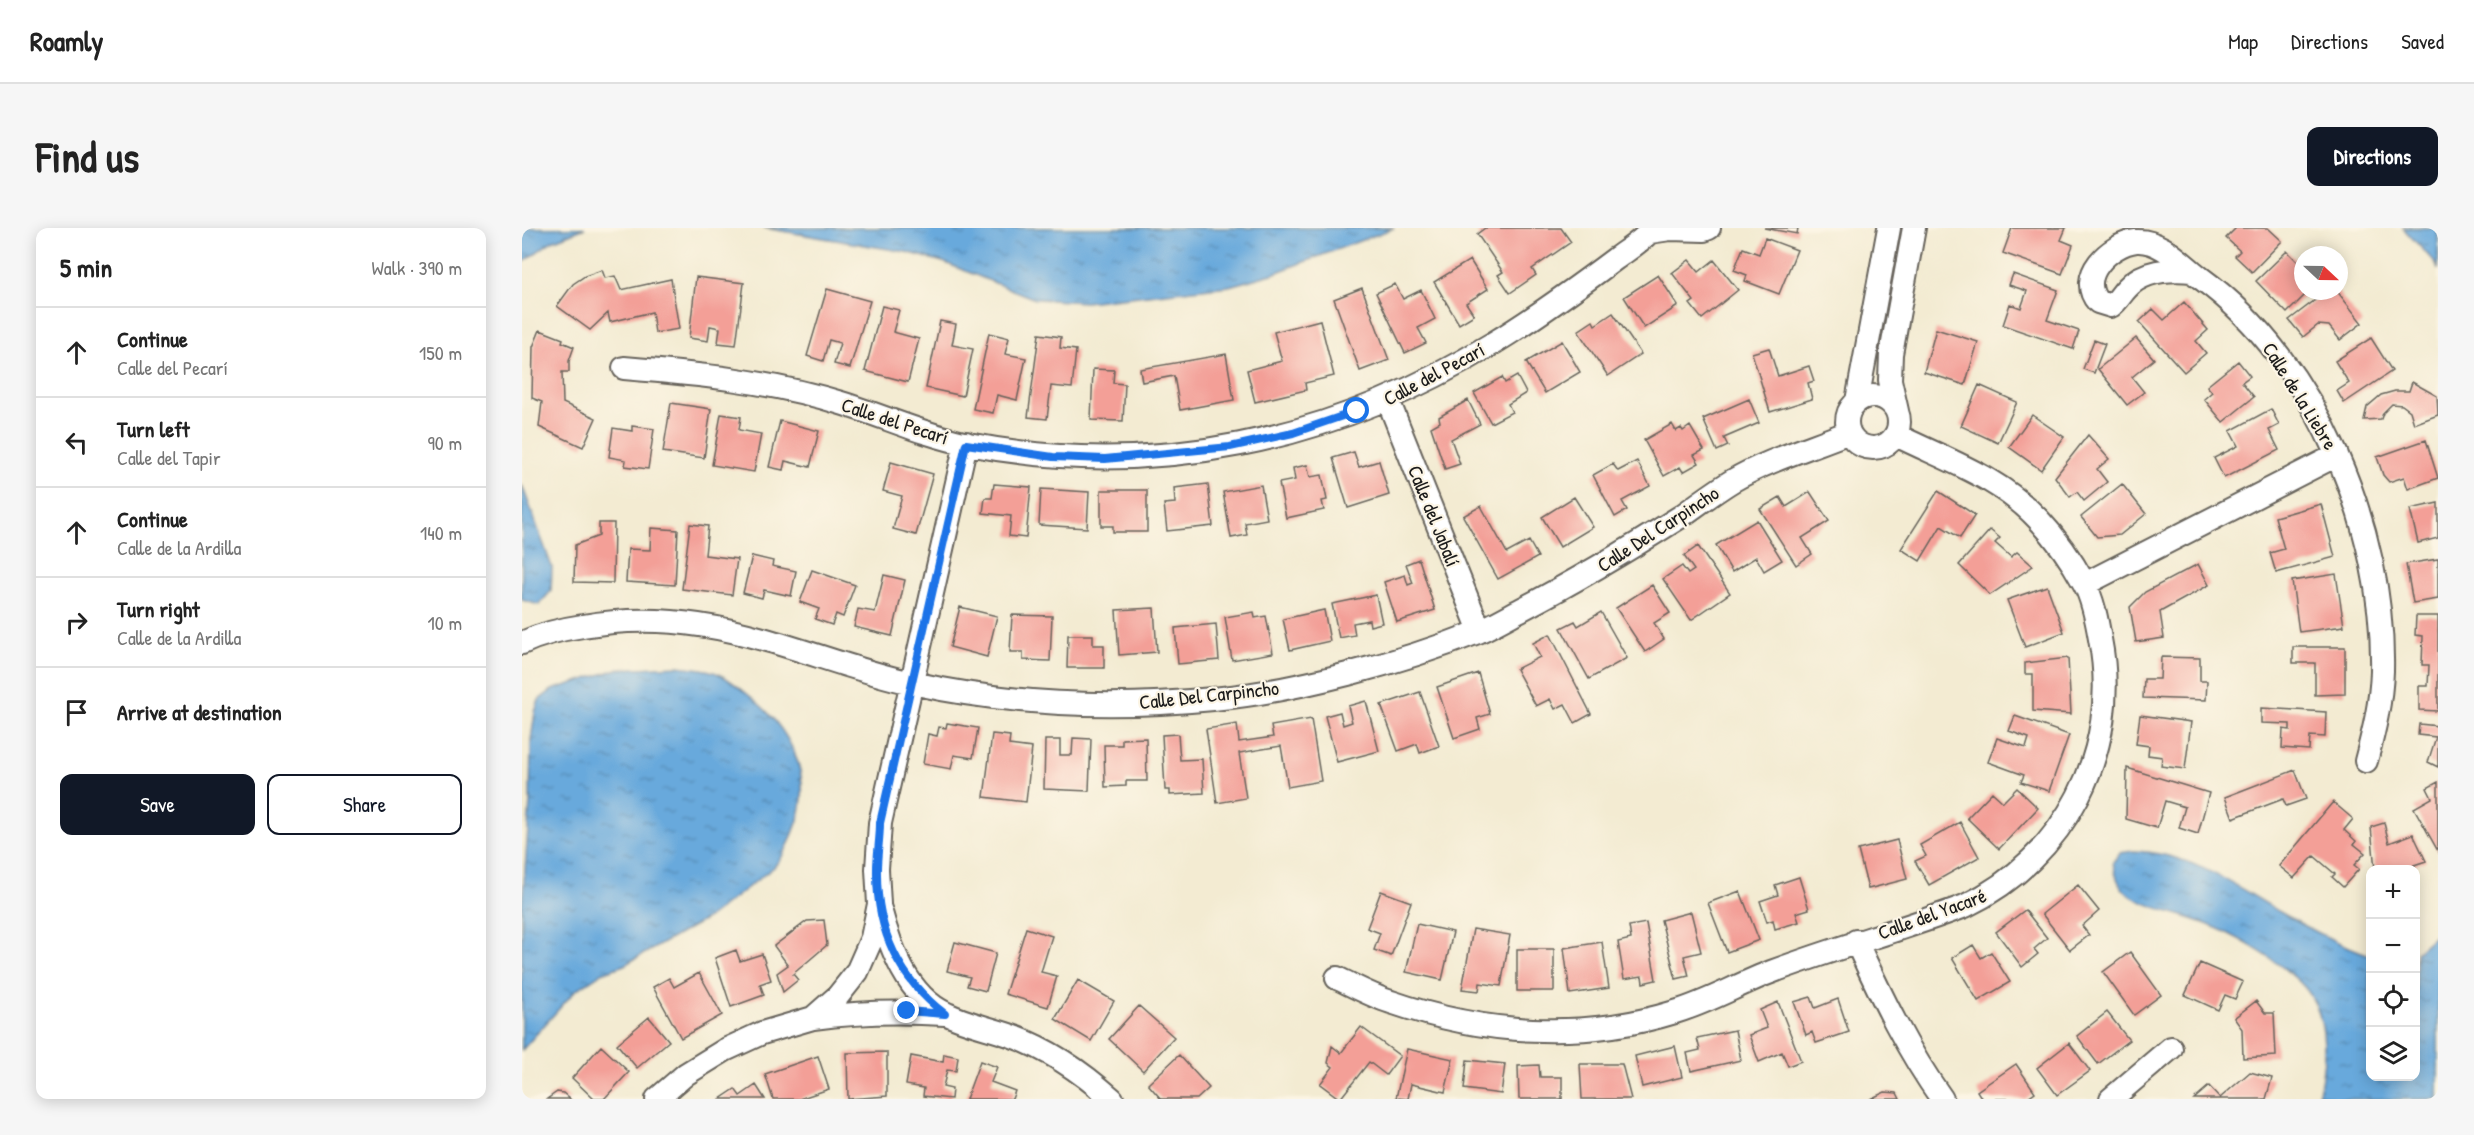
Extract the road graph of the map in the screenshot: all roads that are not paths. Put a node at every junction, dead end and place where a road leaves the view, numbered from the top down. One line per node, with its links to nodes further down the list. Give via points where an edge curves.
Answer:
1 (1709, 228): 4 (street, Calle del Pecarí)
2 (1889, 228): 8 (street)
3 (1914, 228): 9 (street, via 1892,354 1890,380)
4 (1652, 230): 7 (street, Calle del Pecarí, via 1537,316 1474,355)
5 (2192, 271): 13 (street, Calle de la Liebre, via 2223,294 2256,327 2311,405)
6 (624, 368): 12 (street, Calle del Pecarí, via 714,375 789,389)
7 (1388, 400): 12 (street, Calle del Pecarí, via 1293,433 1230,447 1105,459 1053,457); 15 (street, Calle del Jabalí)
8 (1857, 401): 9 (street, via 1880,396); 10 (street, via 1848,415)
9 (1897, 411): 11 (street)
10 (1849, 432): 11 (street, via 1860,445 1876,448); 15 (street, Calle Del Carpincho, via 1767,463 1733,481 1610,561)
11 (1896, 435): 14 (street, Calle del Yacaré, via 1993,480 2040,520)
12 (966, 444): 17 (street)
13 (2337, 455): 14 (street); 18 (street, Calle de la Liebre, via 2361,522 2379,615 2379,709)
14 (2085, 584): 20 (street, Calle del Yacaré, via 2104,659 2101,732 2092,766 2060,827 2039,854 1989,894 1930,919)
15 (1480, 631): 17 (street, Calle Del Carpincho, via 1341,674 1215,699 1073,705)
16 (522, 643): 17 (street, Calle Del Carpincho, via 600,623 691,623 767,640)
17 (913, 684): 19 (street, via 880,823)
18 (2366, 760)
19 (879, 904): 22 (street, via 887,937 911,983); 23 (street, via 872,938 857,972)
20 (1856, 941): 21 (street, Calle del Yacaré, via 1674,1012 1584,1030 1492,1028 1436,1017 1388,1002); 27 (street, via 1908,1047)
21 (1337, 978)
22 (945, 1014): 23 (street, via 854,1012); 26 (street, via 1013,1036 1055,1055)
23 (813, 1018): 25 (street, via 725,1050 686,1074)
24 (2171, 1048): 28 (street)
25 (657, 1099)
26 (1112, 1099)
27 (1942, 1099)
28 (2111, 1099)

